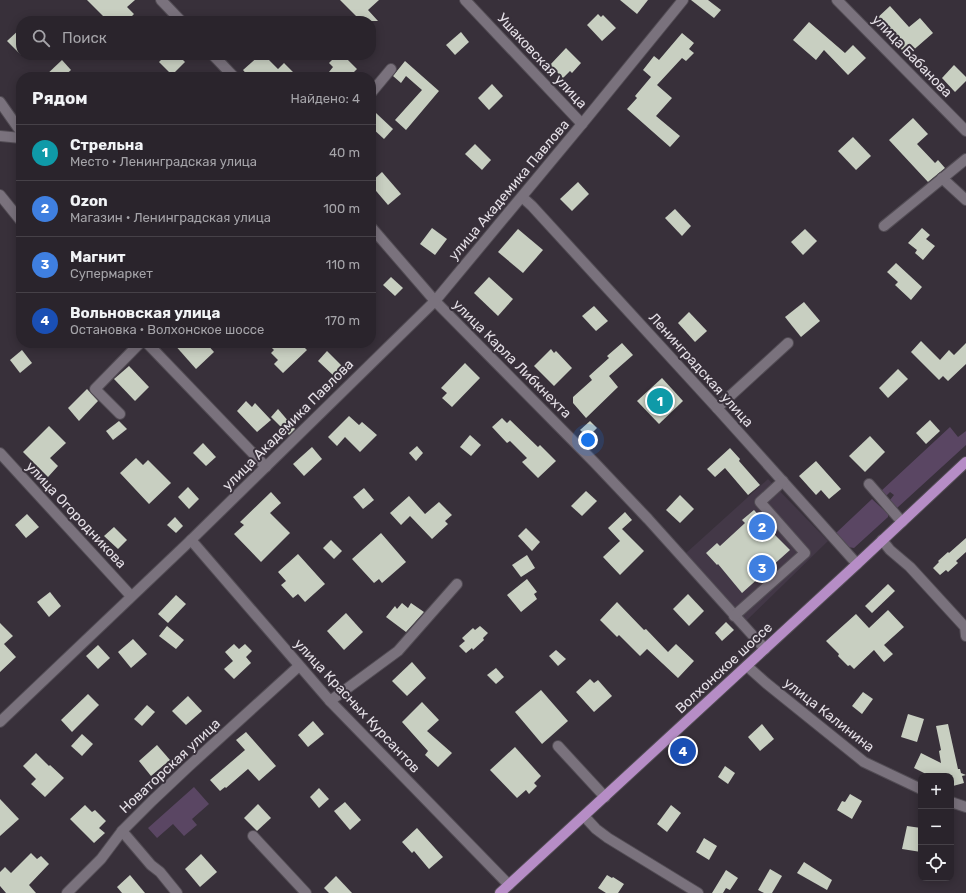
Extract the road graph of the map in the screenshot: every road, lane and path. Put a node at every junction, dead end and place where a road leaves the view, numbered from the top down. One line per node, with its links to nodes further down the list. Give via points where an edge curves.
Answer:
1 (161, 0): 5 (street)
2 (465, 0): 12 (street, Ушаковская улица)
3 (683, 0): 12 (street, улица Академика Павлова)
4 (837, 0): 13 (street, улица Бабанова)
5 (176, 16)
6 (218, 60): 8 (street)
7 (391, 69): 9 (street)
8 (229, 72)
9 (376, 87)
10 (0, 102): 11 (street)
11 (16, 124)
12 (582, 124): 19 (street, улица Академика Павлова)
13 (966, 131)
14 (0, 136): 15 (street)
15 (16, 138)
16 (966, 160): 17 (street)
17 (942, 178): 20 (street); 22 (street)
18 (0, 195): 21 (street)
19 (522, 197): 24 (street, улица Академика Павлова); 28 (street, Ленинградская улица)
20 (966, 200)
21 (16, 215)
22 (884, 226)
23 (376, 233): 24 (street, улица Карла Либкнехта)
24 (435, 300): 32 (street, улица Академика Павлова); 41 (street, улица Карла Либкнехта, via 648,519)
25 (788, 343): 28 (street)
26 (135, 348): 29 (street, via 95,389)
27 (152, 348): 32 (street)
28 (717, 408): 33 (street, Ленинградская улица)
29 (120, 414)
30 (0, 453): 40 (street, улица Огородникова)
31 (966, 462): 35 (main road, Волхонское шоссе)
32 (266, 467): 36 (street, улица Академика Павлова)
33 (783, 482): 38 (street, Ленинградская улица); 41 (street, via 760,502 805,553)
34 (869, 484): 35 (street)
35 (902, 522): 37 (main road, Волхонское шоссе)
36 (191, 540): 40 (street, улица Академика Павлова); 44 (street, улица Красных Курсантов)
37 (882, 540): 38 (main road, Волхонское шоссе); 42 (street, via 965,627)
38 (857, 564): 43 (main road, Волхонское шоссе)
39 (457, 584): 46 (street, via 398,651)
40 (131, 596): 47 (street, улица Академика Павлова)
41 (734, 616): 43 (street, улица Карла Либкнехта)
42 (966, 636)
43 (765, 649): 45 (main road, Волхонское шоссе)
44 (299, 666): 46 (street, улица Красных Курсантов); 54 (street, Новаторская улица)
45 (747, 666): 49 (street, улица Калинина, via 864,762); 50 (main road, Волхонское шоссе)
46 (330, 701): 56 (street, улица Красных Курсантов)
47 (0, 722)
48 (558, 746): 50 (street)
49 (918, 788)
50 (605, 797): 53 (main road, Волхонское шоссе)
51 (954, 803): 52 (street)
52 (966, 807)
53 (584, 816): 56 (main road, Волхонское шоссе); 61 (street, via 608,838)
54 (122, 831): 57 (street, Новаторская улица, via 101,859); 58 (street)
55 (252, 836): 59 (street)
56 (509, 885): 60 (main road, Волхонское шоссе)
57 (67, 893)
58 (177, 893)
59 (306, 893)
60 (500, 893)
61 (698, 893)

